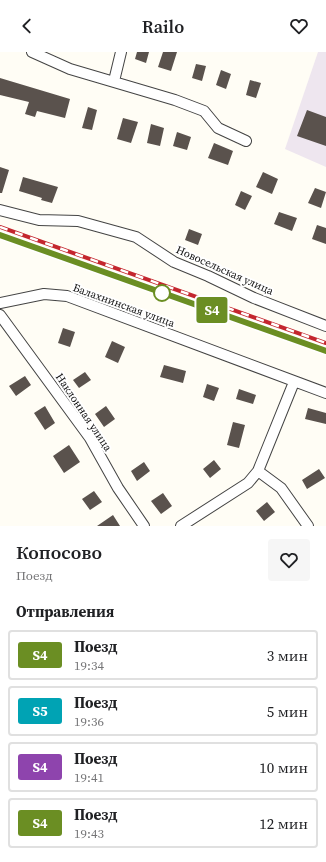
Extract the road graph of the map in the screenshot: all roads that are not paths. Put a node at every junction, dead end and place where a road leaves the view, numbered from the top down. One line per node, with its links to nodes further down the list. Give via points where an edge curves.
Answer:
1 (32, 52): 3 (street, via 70,69)
2 (121, 52): 3 (street)
3 (114, 81): 4 (street, via 204,111 218,128)
4 (246, 141)
5 (0, 210): 8 (street, Новосельская улица, via 39,220 78,221 136,237 174,262 254,298)
6 (0, 303): 9 (street, Балахнинская улица, via 44,294 67,296)
7 (0, 315): 12 (street, Наклонная улица, via 90,438 118,488)
8 (326, 326)
9 (294, 382): 10 (street, Балахнинская улица); 11 (street)
10 (326, 393)
11 (258, 471): 13 (street, via 248,483); 14 (street, via 281,488)
12 (144, 526)
13 (181, 526)
14 (308, 526)

